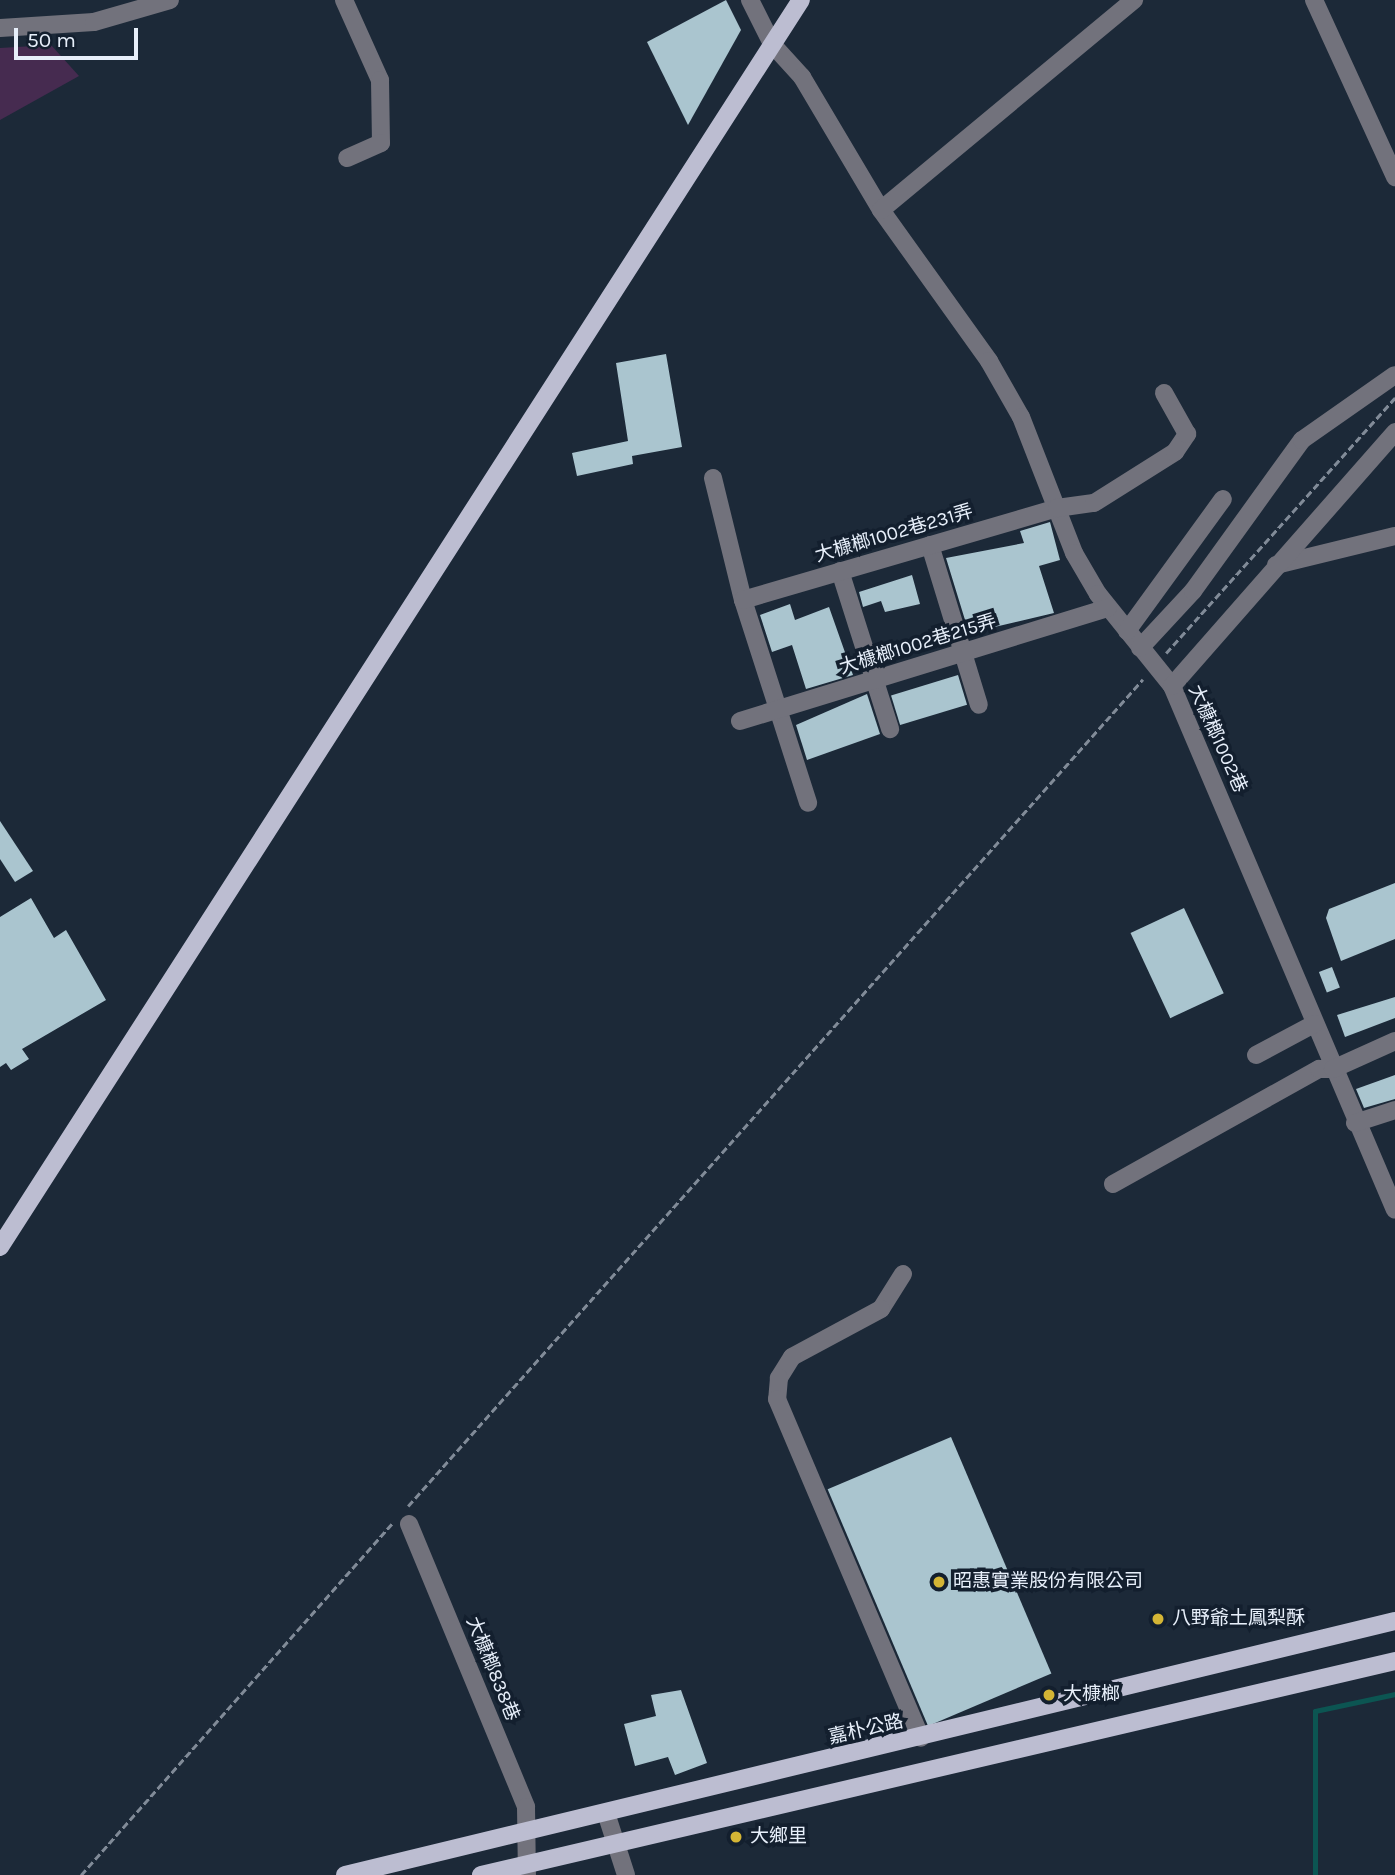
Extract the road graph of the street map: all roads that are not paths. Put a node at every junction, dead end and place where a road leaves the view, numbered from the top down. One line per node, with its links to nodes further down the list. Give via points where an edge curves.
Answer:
1 (170, 0): 7 (street, via 94,22)
2 (344, 0): 9 (street, via 380,80 381,143)
3 (750, 0): 8 (street, 大槺榔1002巷)
4 (801, 0): 8 (main road)
5 (1134, 0): 11 (street)
6 (1314, 0): 10 (street)
7 (0, 27)
8 (772, 44): 11 (street, 大槺榔1002巷, via 802,78); 42 (main road)
9 (347, 158)
10 (1395, 177)
11 (880, 210): 17 (street, 大槺榔1002巷, via 989,361 1021,417)
12 (1395, 375): 25 (street, via 1302,440 1194,591)
13 (1164, 393): 17 (street, 大槺榔1002巷231弄, via 1187,434 1175,452 1094,503)
14 (1395, 432): 20 (street)
15 (713, 478): 22 (street)
16 (1223, 499): 24 (street)
17 (1057, 508): 19 (street, 大槺榔1002巷231弄); 23 (street, 大槺榔1002巷, via 1074,553)
18 (1395, 536): 20 (street)
19 (930, 545): 21 (street, 大槺榔1002巷231弄); 26 (street)
20 (1276, 565): 28 (street)
21 (840, 571): 22 (street, 大槺榔1002巷231弄); 27 (street)
22 (743, 600): 30 (street)
23 (1108, 608): 24 (street, 大槺榔1002巷); 26 (street, 大槺榔1002巷215弄)
24 (1127, 631): 25 (street, 大槺榔1002巷)
25 (1140, 649): 28 (street, 大槺榔1002巷)
26 (964, 652): 27 (street, 大槺榔1002巷215弄); 29 (street)
27 (875, 680): 30 (street, 大槺榔1002巷215弄); 32 (street)
28 (1172, 686): 34 (street, 大槺榔1002巷)
29 (979, 705)
30 (778, 710): 31 (street, 大槺榔1002巷215弄); 33 (street)
31 (740, 721)
32 (891, 730)
33 (808, 803)
34 (1314, 1024): 36 (street); 37 (street, 大槺榔1002巷)
35 (1395, 1041): 37 (street)
36 (1256, 1055)
37 (1333, 1069): 39 (street, 大槺榔1002巷); 40 (street, via 1319,1069)
38 (1395, 1110): 39 (street)
39 (1355, 1123): 41 (street, 大槺榔1002巷)
40 (1113, 1184)
41 (1395, 1210)
42 (0, 1247)
43 (903, 1274): 47 (street, via 881,1309 792,1357 779,1378 778,1399)
44 (403, 1518): 49 (street, 大槺榔838巷, via 526,1807)
45 (1395, 1621): 47 (main road, 嘉朴公路)
46 (1395, 1661): 50 (main road)
47 (921, 1738): 48 (main road, 嘉朴公路)
48 (606, 1813): 49 (main road, 嘉朴公路); 50 (street)
49 (526, 1832): 51 (street, 大槺榔838巷); 52 (main road, 嘉朴公路)
50 (617, 1842): 51 (main road); 54 (street)
51 (526, 1870): 53 (main road)
52 (345, 1875)
53 (481, 1875)
54 (626, 1875)

